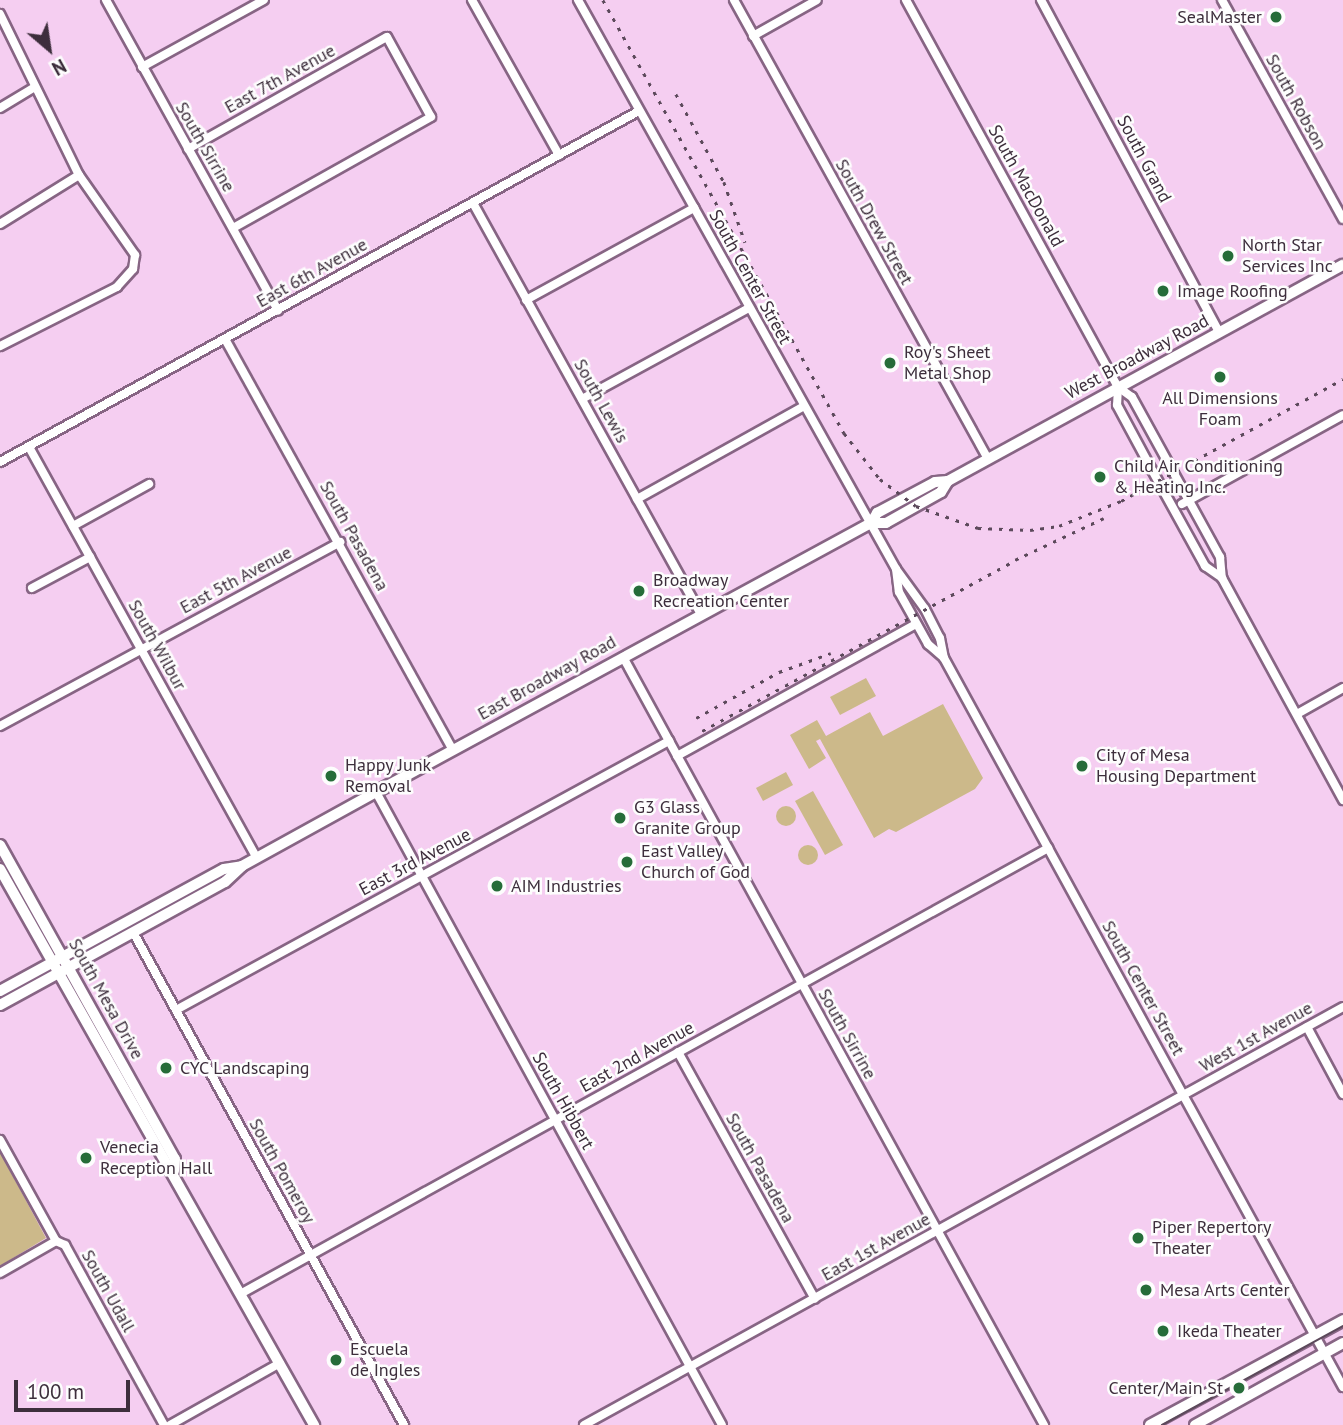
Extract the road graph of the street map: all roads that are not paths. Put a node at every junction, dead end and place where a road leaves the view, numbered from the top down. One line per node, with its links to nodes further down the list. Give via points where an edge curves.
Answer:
1 (106, 0): 12 (street, South Sirrine)
2 (264, 0): 12 (street)
3 (472, 0): 17 (street)
4 (578, 0): 15 (street, South Center Street)
5 (734, 0): 11 (street, South Drew Street)
6 (817, 0): 11 (street)
7 (906, 0): 31 (street, South MacDonald)
8 (1041, 0): 28 (street, South Grand)
9 (1222, 0): 21 (street, South Robson)
10 (0, 14): 13 (street)
11 (753, 36): 36 (street, South Drew Street)
12 (142, 67): 16 (street, South Sirrine)
13 (33, 88): 14 (street); 18 (street)
14 (0, 108)
15 (639, 111): 17 (street, East 6th Avenue); 20 (street, South Center Street)
16 (188, 149): 23 (street, South Sirrine); 23 (street, East 7th Avenue, via 387,37 431,117)
17 (559, 155): 19 (street, East 6th Avenue)
18 (79, 175): 22 (street); 30 (street, via 135,255 133,269 117,288)
19 (472, 203): 25 (street, South Lewis); 27 (street, East 6th Avenue)
20 (694, 208): 25 (street); 26 (street, South Center Street)
21 (1343, 219)
22 (0, 224)
23 (233, 228): 27 (street, South Sirrine)
24 (1343, 265): 28 (main road, West Broadway Road)
25 (526, 300): 32 (street, South Lewis)
26 (748, 309): 32 (street); 33 (street, South Center Street)
27 (278, 310): 29 (street, East 6th Avenue)
28 (1219, 332): 31 (main road, West Broadway Road)
29 (225, 339): 35 (street, East 6th Avenue); 43 (street, South Pasadena)
30 (0, 346)
31 (1118, 387): 36 (main road, West Broadway Road); 40 (street, South MacDonald, via 1132,397); 46 (street, South MacDonald, via 1117,405 1152,470 1205,566)
32 (582, 399): 39 (street, South Lewis)
33 (804, 406): 39 (street); 41 (street, South Center Street)
34 (1343, 415): 40 (street)
35 (29, 447): 37 (street, East 6th Avenue); 42 (street, South Wilbur)
36 (988, 459): 41 (main road, West Broadway Road, via 886,523)
37 (0, 462)
38 (149, 484): 42 (street)
39 (637, 499): 48 (street, South Lewis)
40 (1185, 501): 46 (street, South MacDonald, via 1220,557)
41 (871, 523): 45 (street, South Center Street); 48 (main road, East Broadway Road)
42 (73, 526): 44 (street, South Wilbur)
43 (340, 542): 50 (street, East 5th Avenue); 57 (street, South Pasadena)
44 (90, 557): 47 (street); 50 (street, South Wilbur)
45 (896, 569): 49 (street, South Center Street, via 899,592); 52 (street, South Center Street, via 931,621)
46 (1222, 578): 54 (street, South MacDonald)
47 (32, 588)
48 (701, 615): 51 (main road, East Broadway Road)
49 (916, 624): 52 (street, South Center Street, via 928,645); 58 (street)
50 (141, 649): 55 (street, East 5th Avenue); 63 (street, South Wilbur)
51 (622, 657): 56 (street, South Sirrine); 57 (main road, East Broadway Road)
52 (944, 657): 62 (street, South Center Street)
53 (1343, 688): 54 (street)
54 (1297, 714): 60 (street, South MacDonald)
55 (0, 726)
56 (669, 741): 58 (street, South Sirrine); 66 (street, East 3rd Avenue)
57 (453, 750): 59 (main road, East Broadway Road)
58 (677, 756): 70 (street, South Sirrine)
59 (376, 792): 63 (main road, East Broadway Road); 66 (street, South Hibbert)
60 (1343, 800)
61 (0, 845): 68 (main road, South Mesa Drive)
62 (1048, 848): 70 (street, East 2nd Avenue); 78 (street, South Center Street)
63 (257, 858): 64 (main road, East Broadway Road)
64 (242, 866): 67 (main road, East Broadway Road, via 225,882); 68 (main road, East Broadway Road, via 224,869)
65 (0, 871): 69 (main road, South Mesa Drive)
66 (422, 876): 74 (street, East 3rd Avenue); 79 (street, South Hibbert)
67 (133, 932): 68 (main road, East Broadway Road); 74 (street, South Pomeroy)
68 (66, 962): 69 (main road, East Broadway Road); 81 (main road, South Mesa Drive, via 175,1159)
69 (55, 968): 71 (main road, East Broadway Road); 72 (main road, East Broadway Road); 81 (main road, South Mesa Drive, via 165,1165)
70 (801, 984): 76 (street, East 2nd Avenue); 82 (street, South Sirrine)
71 (0, 991)
72 (0, 1005)
73 (1343, 1007): 75 (street, West 1st Avenue)
74 (176, 1010): 84 (street, South Pomeroy)
75 (1307, 1027): 77 (street); 78 (street, West 1st Avenue)
76 (678, 1052): 79 (street, East 2nd Avenue); 87 (street, South Pasadena)
77 (1343, 1094)
78 (1184, 1095): 82 (street, East 1st Avenue); 89 (street, South Center Street)
79 (556, 1120): 84 (street, East 2nd Avenue); 93 (street, South Hibbert)
80 (0, 1140): 83 (street, South Udall)
81 (174, 1171): 86 (main road, South Mesa Drive)
82 (937, 1231): 87 (street, East 1st Avenue); 101 (street, South Sirrine)
83 (56, 1241): 85 (street); 96 (street, South Udall, via 65,1245)
84 (311, 1255): 86 (street, East 2nd Avenue); 98 (street, South Pomeroy)
85 (0, 1273)
86 (242, 1293): 92 (main road, South Mesa Drive)
87 (815, 1299): 93 (street, East 1st Avenue)
88 (1343, 1320): 89 (main road)
89 (1314, 1334): 91 (street, South Center Street); 102 (main road)
90 (1343, 1343): 91 (main road)
91 (1325, 1354): 94 (street, South Center Street); 103 (main road)
92 (280, 1363): 95 (main road, South Mesa Drive); 97 (street)
93 (690, 1367): 99 (street, East 1st Avenue); 100 (street, South Hibbert)
94 (1343, 1387)
95 (312, 1424)
96 (164, 1425)
97 (170, 1425)
98 (404, 1425)
99 (584, 1425)
100 (722, 1425)
101 (1044, 1425)
102 (1150, 1425)
103 (1195, 1425)

